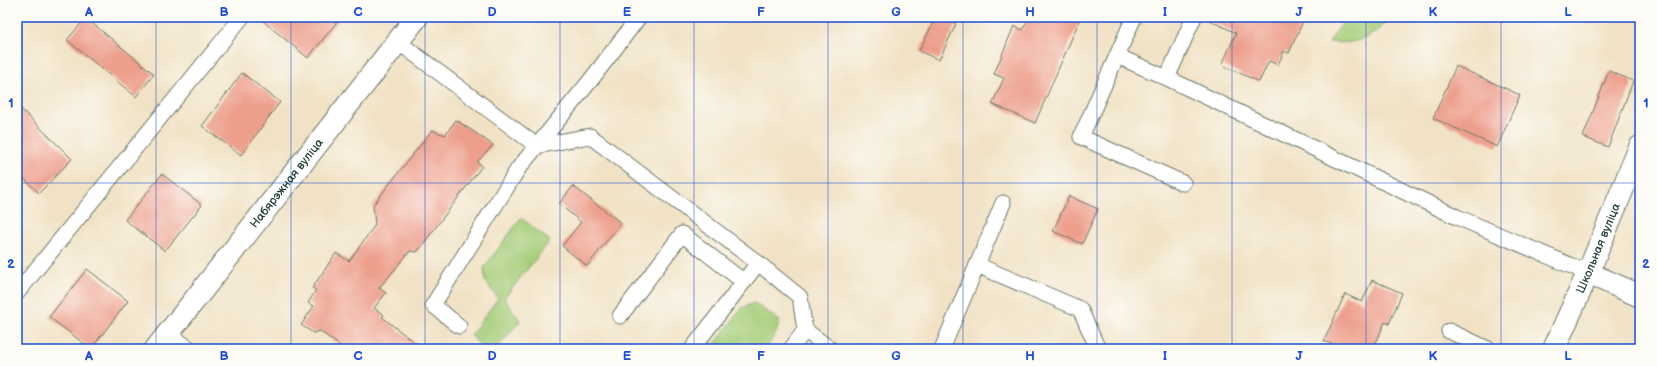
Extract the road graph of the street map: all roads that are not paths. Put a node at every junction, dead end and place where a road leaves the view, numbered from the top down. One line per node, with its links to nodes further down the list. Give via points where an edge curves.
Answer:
1 (242, 17): 17 (lane)
2 (417, 17): 6 (street, Набярэжная вуліца)
3 (639, 17): 9 (lane)
4 (1134, 17): 7 (lane)
5 (1194, 17): 8 (lane)
6 (397, 41): 9 (lane); 23 (street, Набярэжная вуліца)
7 (1117, 56): 8 (lane); 11 (lane, via 1081,137)
8 (1167, 78): 15 (lane, via 1458,217)
9 (537, 146): 13 (lane, via 590,136); 20 (lane, via 518,169 432,305)
10 (1640, 147): 15 (street, Школьная вуліца)
11 (1183, 183)
12 (1003, 203): 14 (lane)
13 (758, 263): 16 (lane); 21 (lane, via 800,297)
14 (976, 265): 28 (lane); 29 (lane, via 1080,309)
15 (1588, 273): 18 (street); 31 (street, Школьная вуліца)
16 (744, 282): 19 (lane, via 682,234); 25 (lane)
17 (17, 293)
18 (1640, 296)
19 (620, 316)
20 (459, 326)
21 (805, 330): 26 (lane); 27 (lane)
22 (1449, 331): 30 (lane)
23 (162, 341): 24 (lane)
24 (190, 349)
25 (692, 349)
26 (791, 349)
27 (830, 349)
28 (942, 349)
29 (1098, 349)
30 (1488, 349)
31 (1554, 349)

